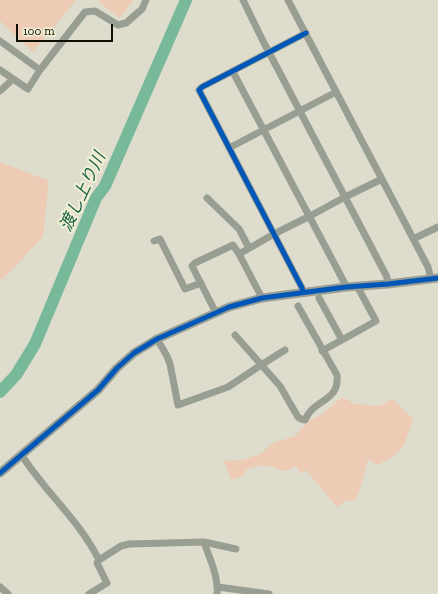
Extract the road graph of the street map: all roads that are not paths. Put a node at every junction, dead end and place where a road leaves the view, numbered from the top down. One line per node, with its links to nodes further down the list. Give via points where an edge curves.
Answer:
1 (146, 0): 10 (street, via 142,9 126,23 118,25 94,11 85,12)
2 (238, 0): 6 (street, via 255,35)
3 (243, 0): 6 (street)
4 (288, 0): 5 (street)
5 (306, 33): 8 (street); 14 (street)
6 (262, 39): 8 (street)
7 (0, 41): 10 (street)
8 (269, 52): 11 (street); 15 (street)
9 (0, 70): 12 (street)
10 (40, 70): 12 (street, via 28,89)
11 (233, 72): 16 (street); 17 (street, via 199,90)
12 (13, 79): 13 (street)
13 (0, 91)
14 (336, 92): 15 (street); 18 (street)
15 (300, 111): 16 (street); 19 (street)
16 (265, 130): 17 (street); 21 (street)
17 (229, 148): 23 (street)
18 (382, 179): 19 (street); 24 (street)
19 (345, 197): 21 (street); 30 (street, via 387,277)
20 (207, 198): 26 (street, via 239,229)
21 (310, 216): 23 (street); 32 (street)
22 (438, 227): 24 (street)
23 (274, 234): 26 (street); 33 (street)
24 (413, 239): 28 (street)
25 (154, 241): 29 (street, via 160,239 185,289)
26 (249, 248): 27 (street)
27 (239, 254): 29 (street, via 233,245 195,263 192,266); 34 (street)
28 (435, 278): 30 (street)
29 (200, 283): 37 (street)
30 (388, 284): 31 (street)
31 (357, 286): 32 (street); 40 (street, via 376,321)
32 (346, 287): 33 (street)
33 (303, 292): 34 (street)
34 (262, 298): 37 (street)
35 (319, 298): 40 (street)
36 (298, 306): 42 (street)
37 (216, 313): 39 (street)
38 (235, 335): 43 (street)
39 (157, 339): 43 (street, via 170,364 178,405 228,387); 44 (street, via 134,353 98,390)
40 (342, 340): 42 (street)
41 (285, 350): 43 (street)
42 (322, 351): 43 (street, via 338,381 332,394 312,408 305,420 298,417 280,386)
43 (261, 365)
44 (22, 456): 45 (street); 48 (street, via 79,527)
45 (0, 473)
46 (204, 542): 47 (street); 48 (street, via 130,544); 50 (street)
47 (236, 549)
48 (99, 560): 53 (street, via 97,563 107,583)
49 (0, 587): 52 (street)
50 (217, 591): 51 (street)
51 (250, 593): 54 (street)
52 (8, 594)
53 (89, 594)
54 (268, 594)

